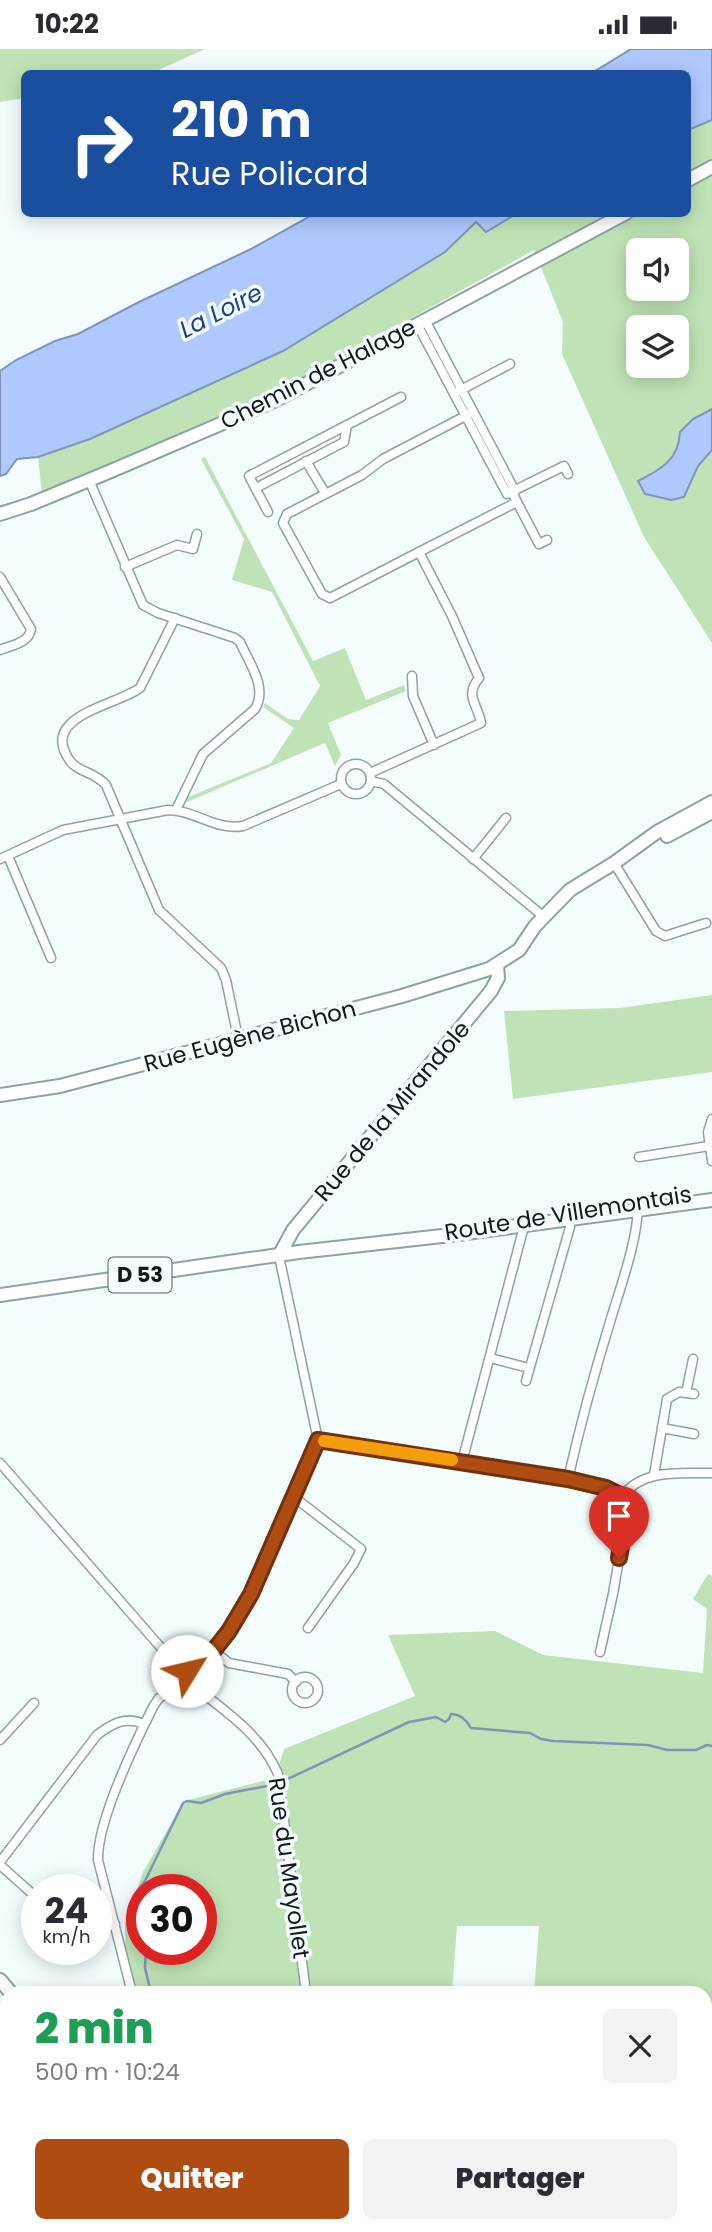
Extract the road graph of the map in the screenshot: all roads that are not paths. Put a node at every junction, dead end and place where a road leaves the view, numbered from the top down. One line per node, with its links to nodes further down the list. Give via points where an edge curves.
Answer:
1 (712, 167): 2 (main road)
2 (691, 178)
3 (618, 217): 4 (main road, Chemin de Halage)
4 (421, 322): 6 (street); 12 (main road, Chemin de Halage, via 274,401)
5 (510, 364): 6 (street)
6 (458, 391): 8 (street)
7 (401, 397): 9 (street)
8 (470, 414): 14 (street); 15 (street)
9 (347, 425): 10 (street, via 344,442); 13 (street, via 249,476)
10 (306, 461): 13 (street); 15 (street)
11 (568, 474): 14 (street, via 564,466)
12 (89, 480): 18 (main road, Chemin de Halage); 22 (street)
13 (256, 488): 17 (street)
14 (511, 492): 16 (street)
15 (325, 493): 21 (street, via 287,514 282,523 322,594 330,598)
16 (517, 502): 20 (street, via 539,544); 21 (street)
17 (268, 512)
18 (0, 514)
19 (197, 534): 22 (street, via 193,549 177,545)
20 (547, 540)
21 (419, 552): 27 (street, via 479,678 471,695 481,723)
22 (125, 567): 24 (street, via 143,605)
23 (0, 577): 25 (street, via 31,629 26,640)
24 (176, 618): 31 (street, via 240,642 261,694 250,715 203,754); 32 (street, via 140,688 77,717 64,731 71,763 100,777)
25 (0, 650)
26 (412, 676): 27 (street, via 413,696)
27 (434, 745): 28 (street)
28 (371, 777): 29 (street, via 367,790 357,794 347,792); 29 (street, via 363,765 353,764 341,773); 35 (street)
29 (341, 784): 31 (street, via 234,828)
30 (710, 808): 36 (main road)
31 (176, 810): 32 (street)
32 (120, 818): 34 (street, via 73,827); 41 (street, via 159,910 221,968)
33 (506, 818): 35 (street)
34 (4, 857): 39 (street)
35 (473, 859): 37 (street)
36 (614, 863): 37 (main road, via 570,890); 38 (street, via 656,931 664,936)
37 (544, 917): 40 (main road, via 519,950)
38 (706, 923)
39 (51, 958)
40 (497, 965): 41 (main road, Rue Eugène Bichon, via 402,996); 52 (main road, Rue de la Mirandole, via 498,978 491,991 293,1230)
41 (238, 1038): 42 (main road, Rue Eugène Bichon, via 60,1086)
42 (0, 1095)
43 (712, 1119): 44 (street)
44 (709, 1146): 45 (street); 46 (street)
45 (639, 1157)
46 (712, 1161)
47 (712, 1192): 49 (main road, Route de Villemontais / D 53)
48 (712, 1200): 49 (main road, Route de Villemontais / D 53)
49 (638, 1206): 50 (main road, Route de Villemontais / D 53); 65 (street, via 627,1266 584,1407)
50 (570, 1215): 51 (main road, Route de Villemontais / D 53); 56 (street)
51 (524, 1221): 52 (main road, Route de Villemontais / D 53); 54 (street)
52 (279, 1256): 53 (main road, D 53); 60 (street)
53 (0, 1295)
54 (490, 1358): 56 (street); 61 (street)
55 (693, 1359): 58 (street, via 690,1393 679,1392 667,1399)
56 (529, 1368): 57 (street)
57 (526, 1381)
58 (662, 1428): 59 (street); 64 (street)
59 (694, 1434)
60 (318, 1440): 61 (street); 67 (street)
61 (462, 1462): 65 (street)
62 (0, 1463): 72 (street)
63 (712, 1473): 64 (street)
64 (654, 1475): 66 (street, via 631,1485)
65 (568, 1479): 66 (street)
66 (622, 1496): 70 (street, via 627,1511)
67 (294, 1497): 68 (street, via 361,1549); 69 (street, via 251,1594)
68 (308, 1628)
69 (214, 1651): 71 (street); 73 (street, via 229,1663 288,1674)
70 (600, 1652)
71 (197, 1672): 72 (street); 75 (street, via 204,1682)
72 (183, 1673): 74 (street)
73 (296, 1682)
74 (180, 1687): 75 (street, via 187,1694); 77 (street, via 159,1698)
75 (200, 1691): 84 (street, Rue du Mayollet, via 266,1750 279,1776)
76 (34, 1703): 78 (street)
77 (144, 1724): 79 (street, via 133,1719 114,1722 97,1735); 81 (street, via 98,1846)
78 (0, 1740)
79 (0, 1864): 80 (street)
80 (21, 1883)
81 (115, 1924): 82 (street); 83 (street)
82 (112, 1925)
83 (130, 1986)
84 (305, 1986)

